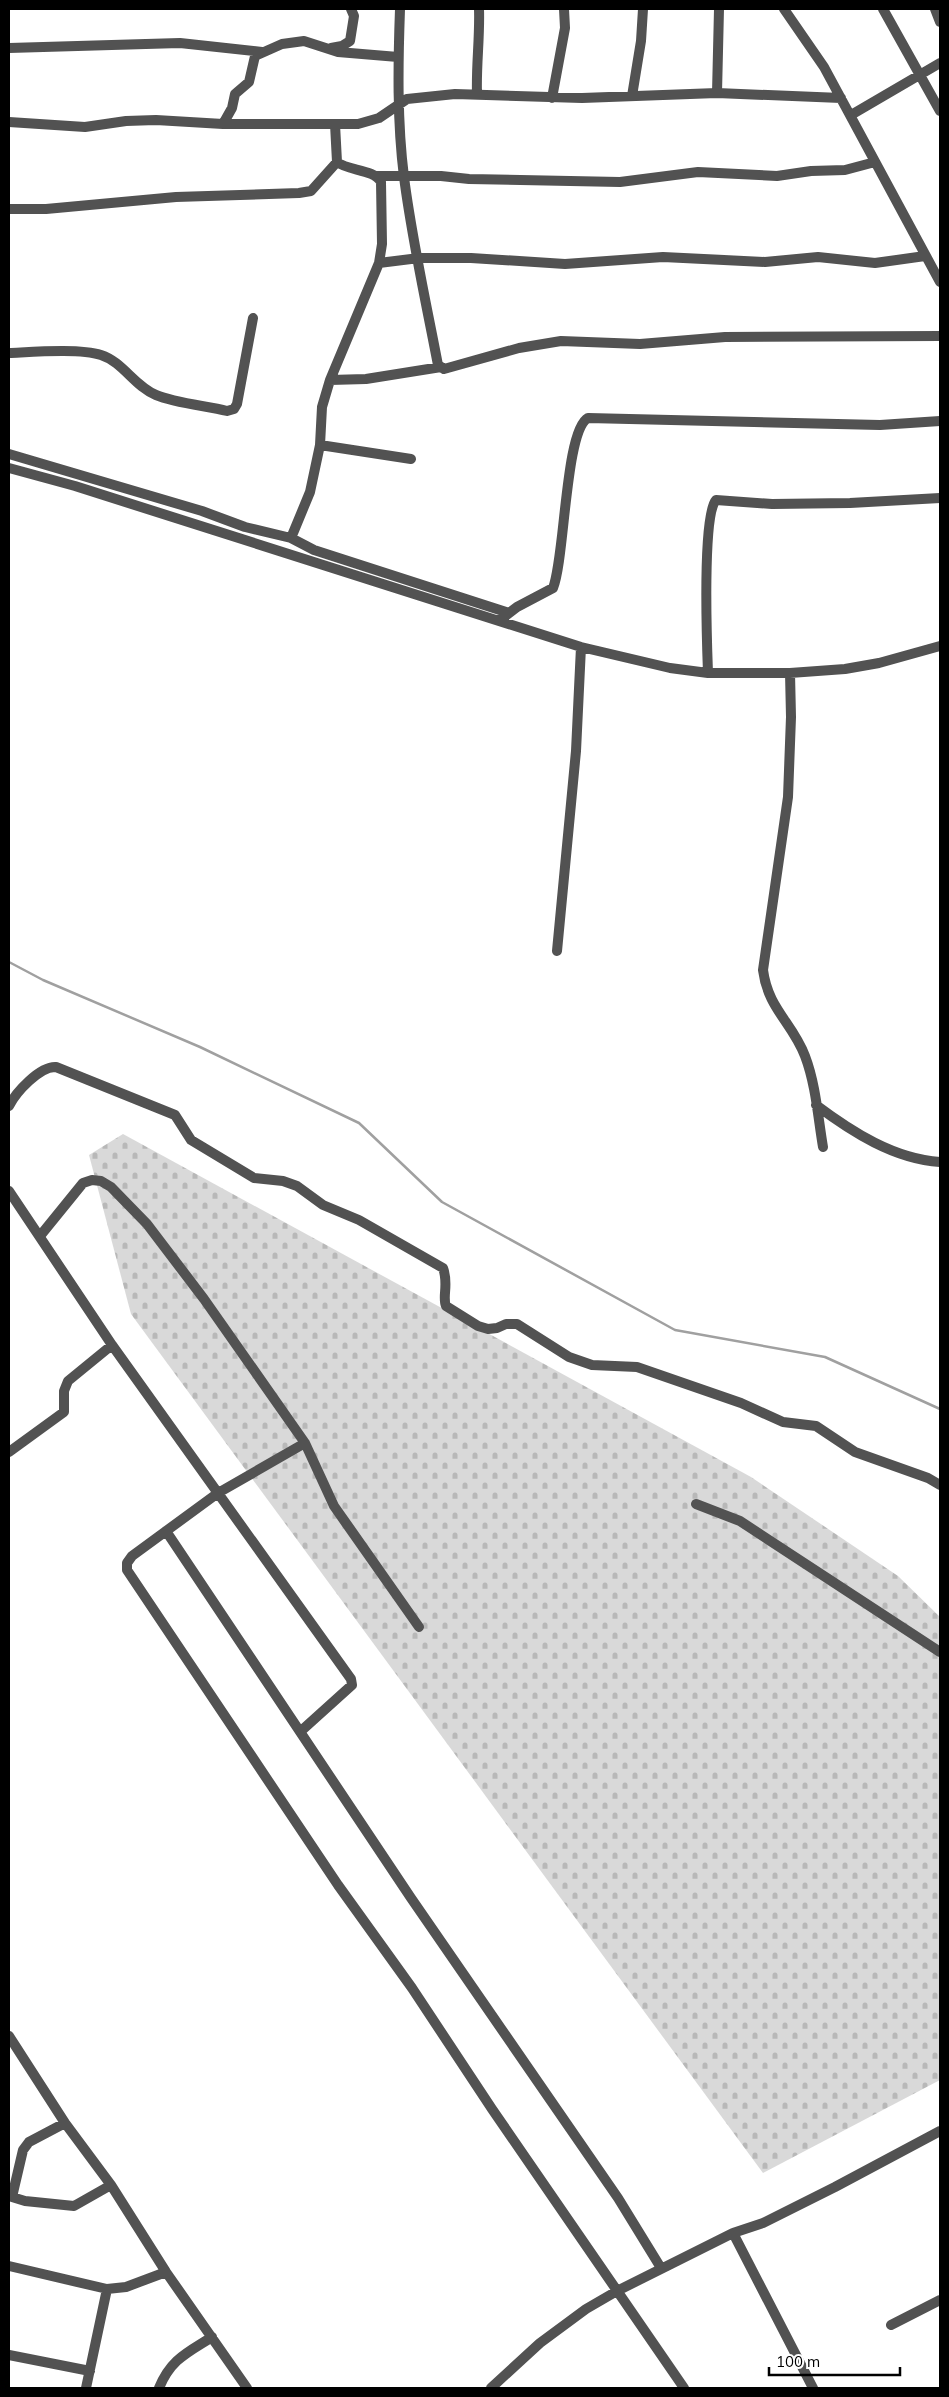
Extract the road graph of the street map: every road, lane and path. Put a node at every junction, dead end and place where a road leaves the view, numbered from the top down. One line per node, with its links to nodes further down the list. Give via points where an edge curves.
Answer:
1 (351, 9): 12 (street, via 354,16 350,41)
2 (400, 9): 14 (street)
3 (479, 9): 18 (street)
4 (564, 9): 20 (street, via 565,28)
5 (642, 9): 19 (street, via 641,41)
6 (719, 9): 17 (street)
7 (784, 9): 21 (street, via 824,66)
8 (883, 9): 16 (street)
9 (935, 9): 10 (street)
10 (940, 22)
11 (9, 48): 13 (street, via 180,43)
12 (330, 48): 13 (street, via 295,41); 14 (street, via 338,52)
13 (262, 52): 26 (street, via 252,61 249,82 235,94 234,105)
14 (398, 57): 22 (street)
15 (940, 63): 16 (street)
16 (919, 74): 23 (street); 24 (street)
17 (717, 93): 19 (street); 21 (street)
18 (477, 94): 20 (street); 22 (street, via 422,96)
19 (632, 96): 20 (street)
20 (552, 98)
21 (841, 98): 24 (street)
22 (398, 104): 27 (street, via 372,121); 31 (street)
23 (940, 111)
24 (851, 115): 29 (street)
25 (9, 122): 26 (street, via 85,127 156,120)
26 (223, 124): 27 (street)
27 (336, 124): 28 (street)
28 (337, 162): 30 (street); 32 (street, via 311,191 299,193 176,197 46,209)
29 (875, 162): 31 (street, via 845,170 777,176 698,172 620,182); 33 (street)
30 (377, 176): 31 (street); 35 (street, via 381,185 382,244)
31 (404, 176): 34 (street)
32 (9, 209)
33 (925, 256): 34 (street, via 875,263 818,257 766,262 663,257 565,264); 36 (street)
34 (419, 258): 35 (street); 40 (street)
35 (379, 263): 41 (street)
36 (940, 282)
37 (253, 318): 39 (street, via 237,404 227,411 156,395 141,386 119,364 100,354)
38 (940, 336): 40 (street, via 725,337 640,344 561,341)
39 (9, 353)
40 (441, 368): 41 (street)
41 (330, 380): 43 (street, via 322,407)
42 (940, 421): 49 (street, via 880,426 588,418 581,424 571,464 554,583 547,592)
43 (320, 445): 45 (street); 48 (street, via 310,492)
44 (9, 454): 48 (street, via 202,511 245,527)
45 (412, 459)
46 (9, 468): 50 (street)
47 (940, 498): 53 (street, via 772,504 716,500 708,549)
48 (291, 538): 49 (street, via 314,550)
49 (509, 613): 50 (street)
50 (500, 620): 52 (street)
51 (940, 646): 54 (street, via 879,663)
52 (581, 648): 53 (street); 55 (street, via 576,752)
53 (708, 673): 54 (street)
54 (790, 673): 56 (street, via 788,797 763,970 772,1004 805,1056)
55 (557, 951)
56 (816, 1105): 58 (street); 59 (street, via 858,1136 923,1161)
57 (9, 1106): 65 (street, via 40,1071 56,1067 175,1115 191,1140 254,1178 297,1186 323,1205 359,1220 443,1268 447,1283 444,1303 478,1326 488,1329 517,1324 568,1357 592,1365 637,1367 784,1422 816,1426 854,1452)
58 (823, 1148)
59 (940, 1162)
60 (9, 1190): 61 (street)
61 (40, 1236): 62 (street); 63 (street, via 83,1183 101,1180 111,1186 147,1224 204,1299)
62 (112, 1345): 64 (street, via 68,1381 64,1391 64,1412); 66 (street)
63 (305, 1444): 66 (street); 69 (street, via 334,1506)
64 (9, 1452)
65 (940, 1485)
66 (218, 1493): 68 (street); 71 (street, via 352,1682)
67 (696, 1504): 70 (street, via 740,1521)
68 (166, 1531): 71 (street); 81 (street, via 132,1556 126,1563 126,1570)
69 (419, 1627)
70 (940, 1652)
71 (301, 1732): 78 (street, via 618,2198)
72 (10, 2040): 73 (street)
73 (65, 2123): 75 (street); 75 (street, via 29,2142 23,2150 12,2197 74,2206)
74 (940, 2131): 76 (street, via 787,2211)
75 (110, 2185): 79 (street)
76 (733, 2233): 78 (street); 92 (street)
77 (9, 2266): 80 (street)
78 (661, 2268): 81 (street)
79 (166, 2272): 80 (street, via 126,2287); 84 (street)
80 (107, 2289): 86 (street)
81 (617, 2291): 90 (street, via 540,2343); 91 (street)
82 (940, 2300): 83 (street)
83 (891, 2325)
84 (212, 2337): 88 (street, via 166,2370); 89 (street)
85 (9, 2355): 86 (street)
86 (90, 2371): 87 (street)
87 (86, 2388)
88 (160, 2388)
89 (247, 2388)
90 (491, 2388)
91 (684, 2388)
92 (812, 2388)

